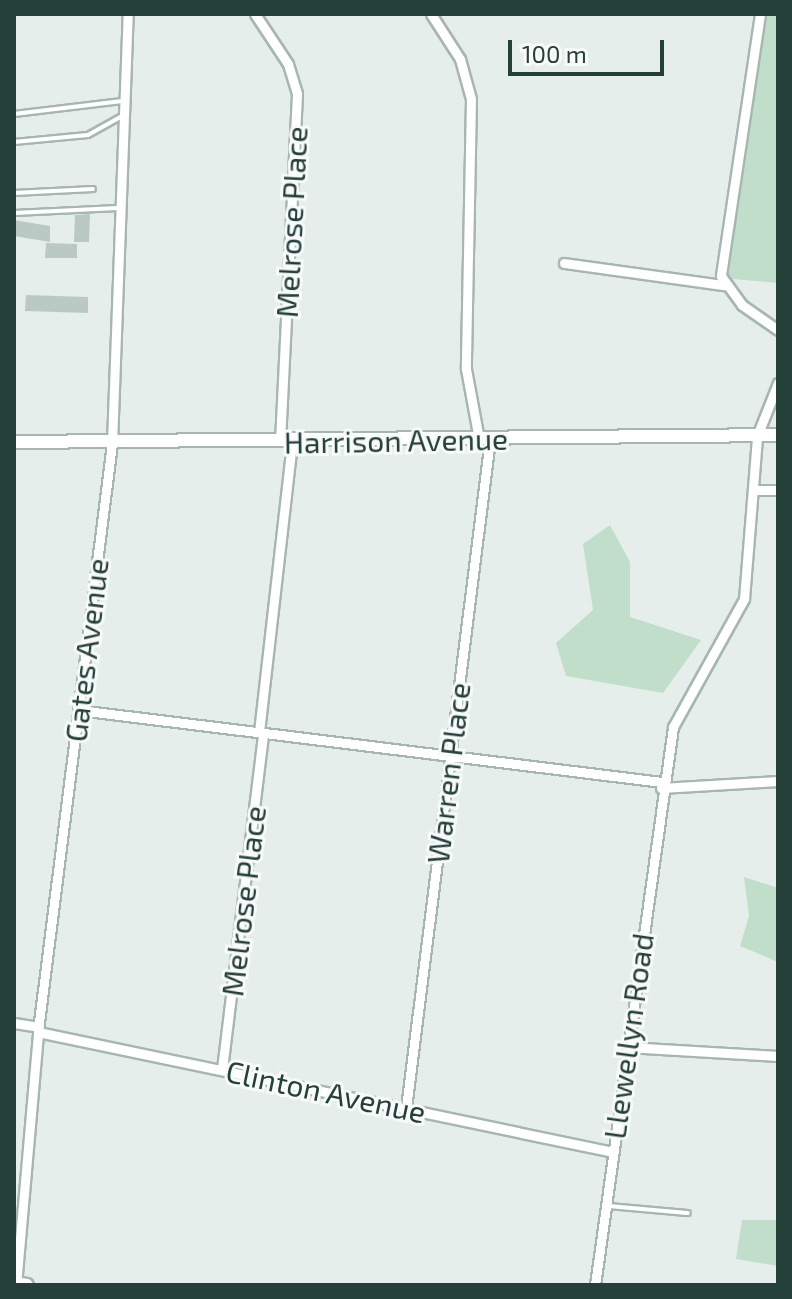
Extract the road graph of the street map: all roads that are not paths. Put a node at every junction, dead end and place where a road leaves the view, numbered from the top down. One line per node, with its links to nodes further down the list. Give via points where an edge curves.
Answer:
1 (128, 14): 5 (street, Gates Avenue)
2 (255, 14): 20 (street, Melrose Place, via 288,64 297,94)
3 (431, 14): 19 (street, Warren Place, via 460,59 471,99 466,369)
4 (760, 14): 14 (street)
5 (125, 101): 6 (lane); 7 (street, Gates Avenue)
6 (14, 114)
7 (124, 115): 8 (lane, via 88,135); 11 (street, Gates Avenue)
8 (14, 142)
9 (93, 189): 10 (lane)
10 (14, 193)
11 (121, 208): 12 (lane); 22 (street, Gates Avenue)
12 (14, 213)
13 (564, 263): 14 (street)
14 (723, 285): 15 (street)
15 (778, 330)
16 (778, 383): 18 (street, Llewellyn Road)
17 (778, 435): 18 (street, Harrison Avenue)
18 (757, 436): 19 (street, Harrison Avenue); 23 (street, Llewellyn Road)
19 (484, 439): 20 (street, Harrison Avenue); 27 (street, Warren Place)
20 (286, 441): 22 (street, Harrison Avenue); 26 (street, Melrose Place)
21 (14, 442): 22 (street, Harrison Avenue)
22 (112, 443): 25 (street, Gates Avenue)
23 (753, 490): 24 (street); 29 (street, Llewellyn Road, via 744,599 720,653 682,704)
24 (778, 490)
25 (78, 710): 26 (street); 31 (street, Gates Avenue)
26 (261, 733): 27 (street); 34 (street, Melrose Place)
27 (451, 756): 29 (street); 35 (street, Warren Place)
28 (778, 781): 29 (street)
29 (662, 785): 32 (street, Llewellyn Road)
30 (14, 1023): 31 (street, Clinton Avenue)
31 (38, 1030): 34 (street, Clinton Avenue); 39 (street, Gates Avenue)
32 (627, 1047): 33 (street); 36 (street, Llewellyn Road)
33 (778, 1056)
34 (222, 1069): 35 (street, Clinton Avenue)
35 (406, 1108): 36 (street, Clinton Avenue)
36 (613, 1152): 37 (street, Llewellyn Road)
37 (606, 1206): 38 (lane); 40 (street, Llewellyn Road)
38 (688, 1213)
39 (18, 1284)
40 (595, 1285)

